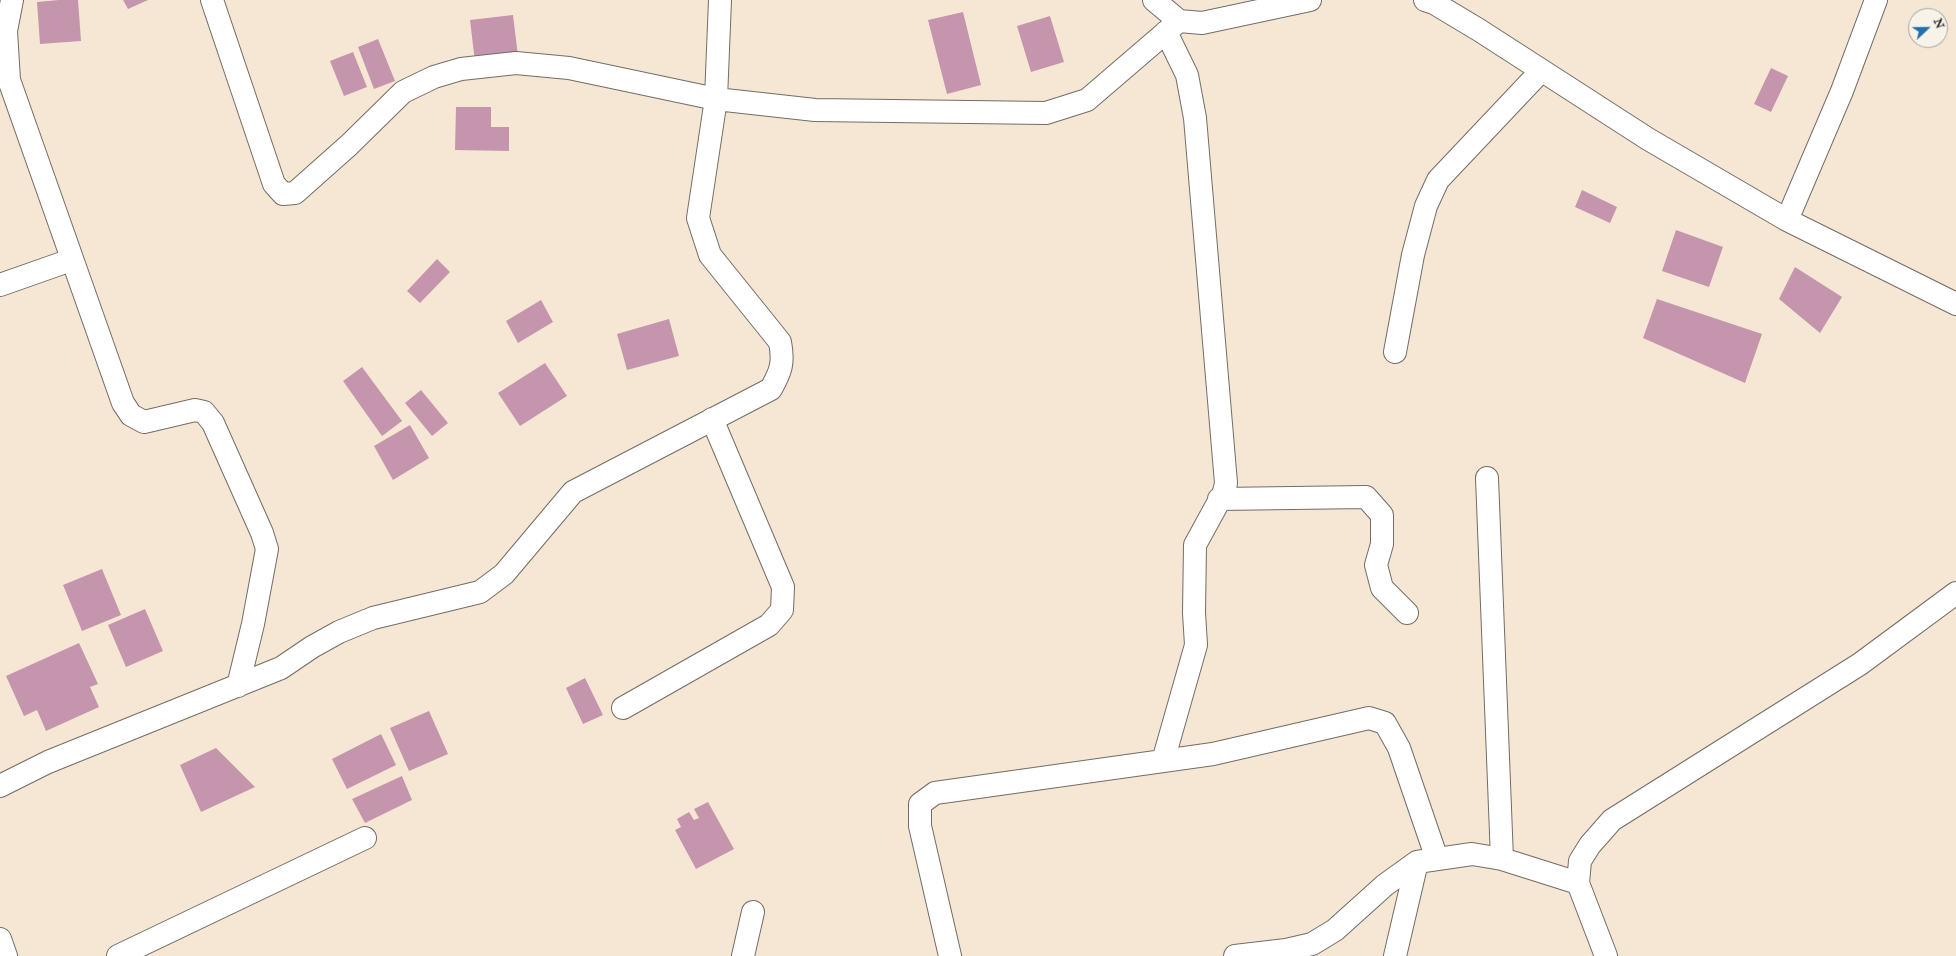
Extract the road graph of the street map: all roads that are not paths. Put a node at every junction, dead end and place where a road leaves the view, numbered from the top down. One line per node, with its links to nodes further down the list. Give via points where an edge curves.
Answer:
1 (12, 0): 12 (street, via 6,31 9,80)
2 (212, 0): 10 (street, via 274,184 283,194 294,193 349,145 403,92 434,77 461,68 516,63 569,68)
3 (720, 0): 10 (street)
4 (1154, 0): 8 (street)
5 (1310, 0): 8 (street)
6 (1425, 0): 9 (street, via 1472,26)
7 (1876, 0): 11 (street, via 1842,91)
8 (1173, 27): 10 (street, via 1087,100 1046,113 815,110); 18 (street, via 1187,75 1195,118 1226,483)
9 (1542, 71): 11 (street, via 1648,139); 15 (street, via 1438,180 1426,206 1413,255)
10 (716, 99): 16 (street, via 698,218 702,236 710,255 780,342 783,358 780,373 771,389)
11 (1787, 220): 14 (street)
12 (71, 260): 13 (street); 21 (street, via 123,403 131,414 144,422 196,410 204,412 213,423 262,533 267,549)
13 (0, 285)
14 (1956, 304)
15 (1395, 352)
16 (712, 419): 21 (street, via 573,492 504,574 480,592 373,618 339,632 281,668); 22 (street, via 783,587 782,610 769,625)
17 (1487, 478): 26 (street)
18 (1219, 499): 20 (street, via 1366,497 1382,515 1382,544 1376,565 1382,588); 23 (street, via 1195,545 1196,645)
19 (1956, 593): 28 (street, via 1860,664 1612,820 1580,861)
20 (1407, 613)
21 (238, 686): 24 (street, via 48,762)
22 (623, 708)
23 (1163, 761): 27 (street, via 1213,754 1369,718 1385,723 1399,748); 34 (street, via 934,794 920,804 920,826)
24 (0, 786)
25 (365, 838): 32 (street)
26 (1502, 859): 27 (street, via 1472,854); 28 (street)
27 (1427, 861): 35 (street, via 1385,885 1335,930 1312,944); 36 (street)
28 (1578, 883): 37 (street)
29 (753, 912): 33 (street)
30 (0, 939): 31 (street)
31 (6, 956)
32 (118, 956)
33 (743, 956)
34 (950, 956)
35 (1235, 956)
36 (1395, 956)
37 (1606, 956)

